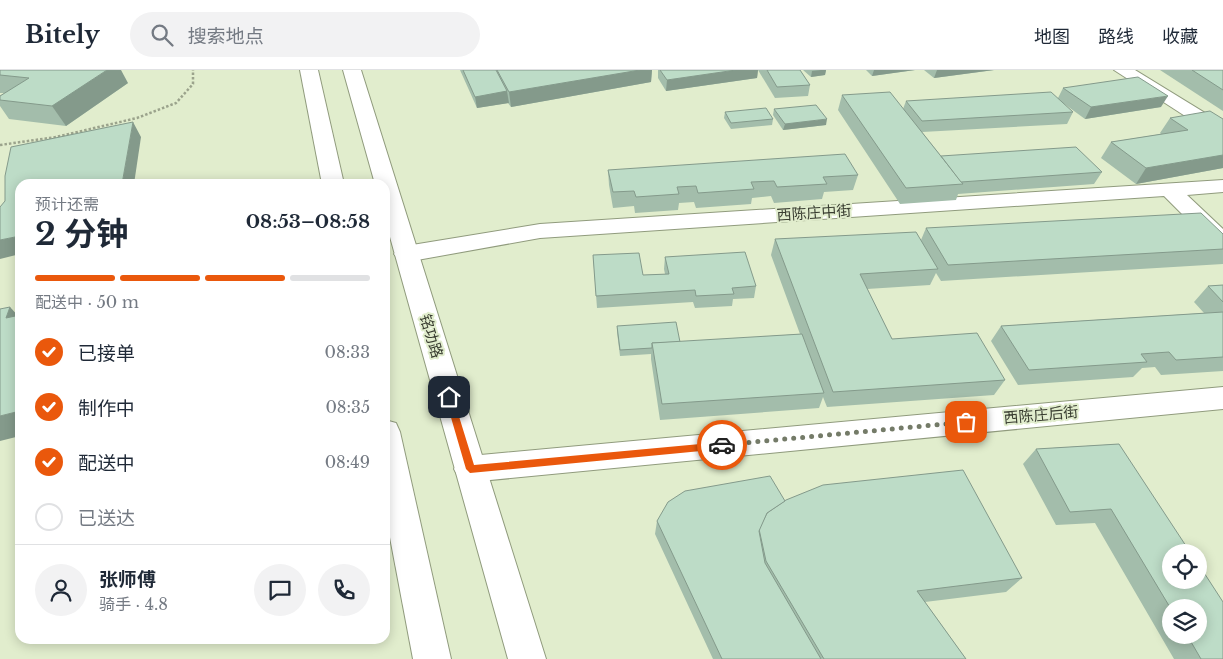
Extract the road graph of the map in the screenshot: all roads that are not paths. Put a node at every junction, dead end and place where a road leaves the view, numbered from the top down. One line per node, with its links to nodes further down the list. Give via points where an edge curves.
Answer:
1 (310, 70): 5 (main road)
2 (352, 70): 6 (main road, 铭功路)
3 (1123, 70): 4 (main road)
4 (1223, 132)
5 (332, 179)
6 (384, 179)
7 (1223, 186): 8 (main road, 西陈庄中街)
8 (1170, 190): 10 (main road); 11 (main road, 西陈庄中街, via 540,231)
9 (390, 199): 11 (main road, 铭功路)
10 (1223, 242)
11 (406, 254): 14 (main road, 铭功路)
12 (1223, 398): 14 (main road, 西陈庄后街)
13 (390, 456): 15 (main road)
14 (470, 469): 16 (main road, 铭功路)
15 (432, 659)
16 (526, 659)

